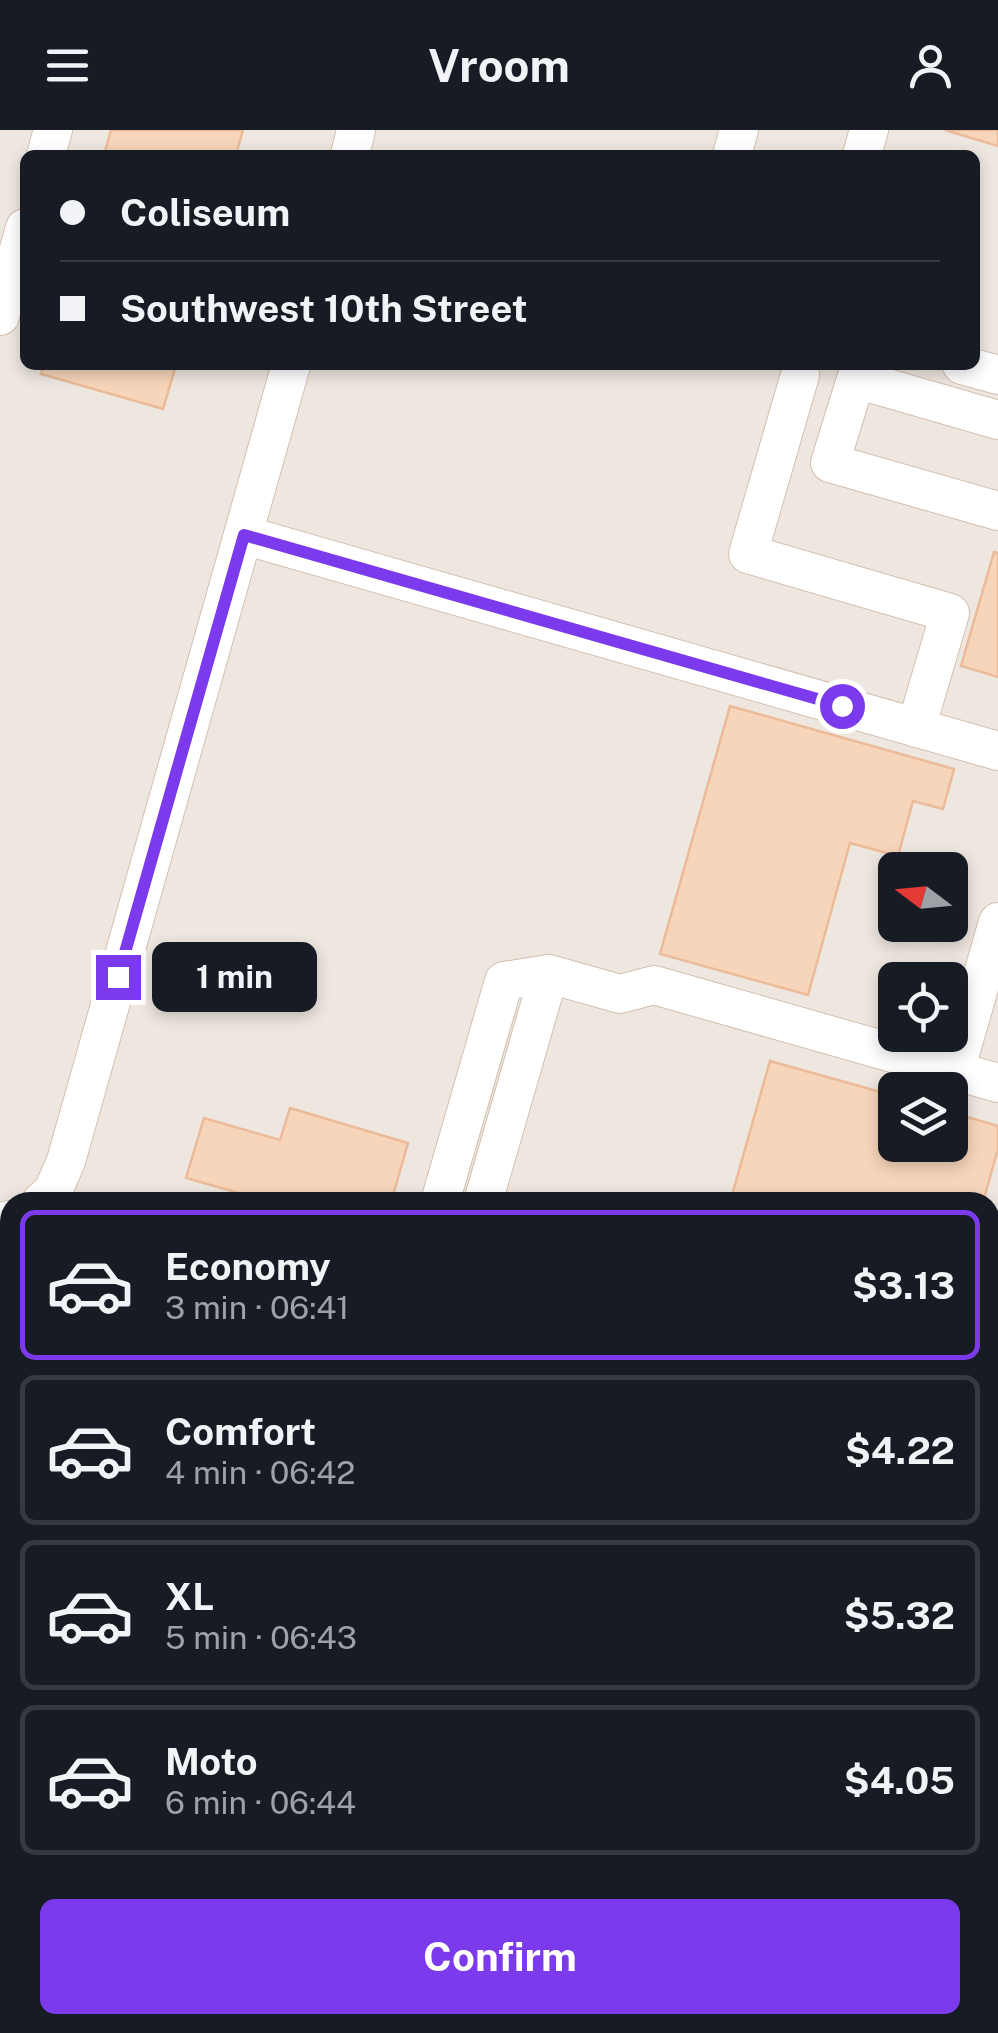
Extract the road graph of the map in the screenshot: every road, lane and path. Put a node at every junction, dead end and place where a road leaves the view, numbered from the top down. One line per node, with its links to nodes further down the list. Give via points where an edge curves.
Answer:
1 (20, 246): 2 (street)
2 (0, 316)
3 (291, 370): 8 (street)
4 (801, 370): 5 (street); 9 (street, via 748,554 950,613)
5 (852, 390): 6 (street, via 856,379); 7 (street, via 830,463)
6 (998, 420)
7 (998, 511)
8 (244, 535): 9 (street); 15 (street, via 66,1162)
9 (916, 728): 10 (street)
10 (998, 751)
11 (998, 922): 13 (street)
12 (549, 974): 13 (street, via 620,994 654,985); 16 (street, via 504,981); 17 (street)
13 (955, 1071): 14 (street)
14 (998, 1083)
15 (51, 1192)
16 (443, 1192)
17 (486, 1192)

